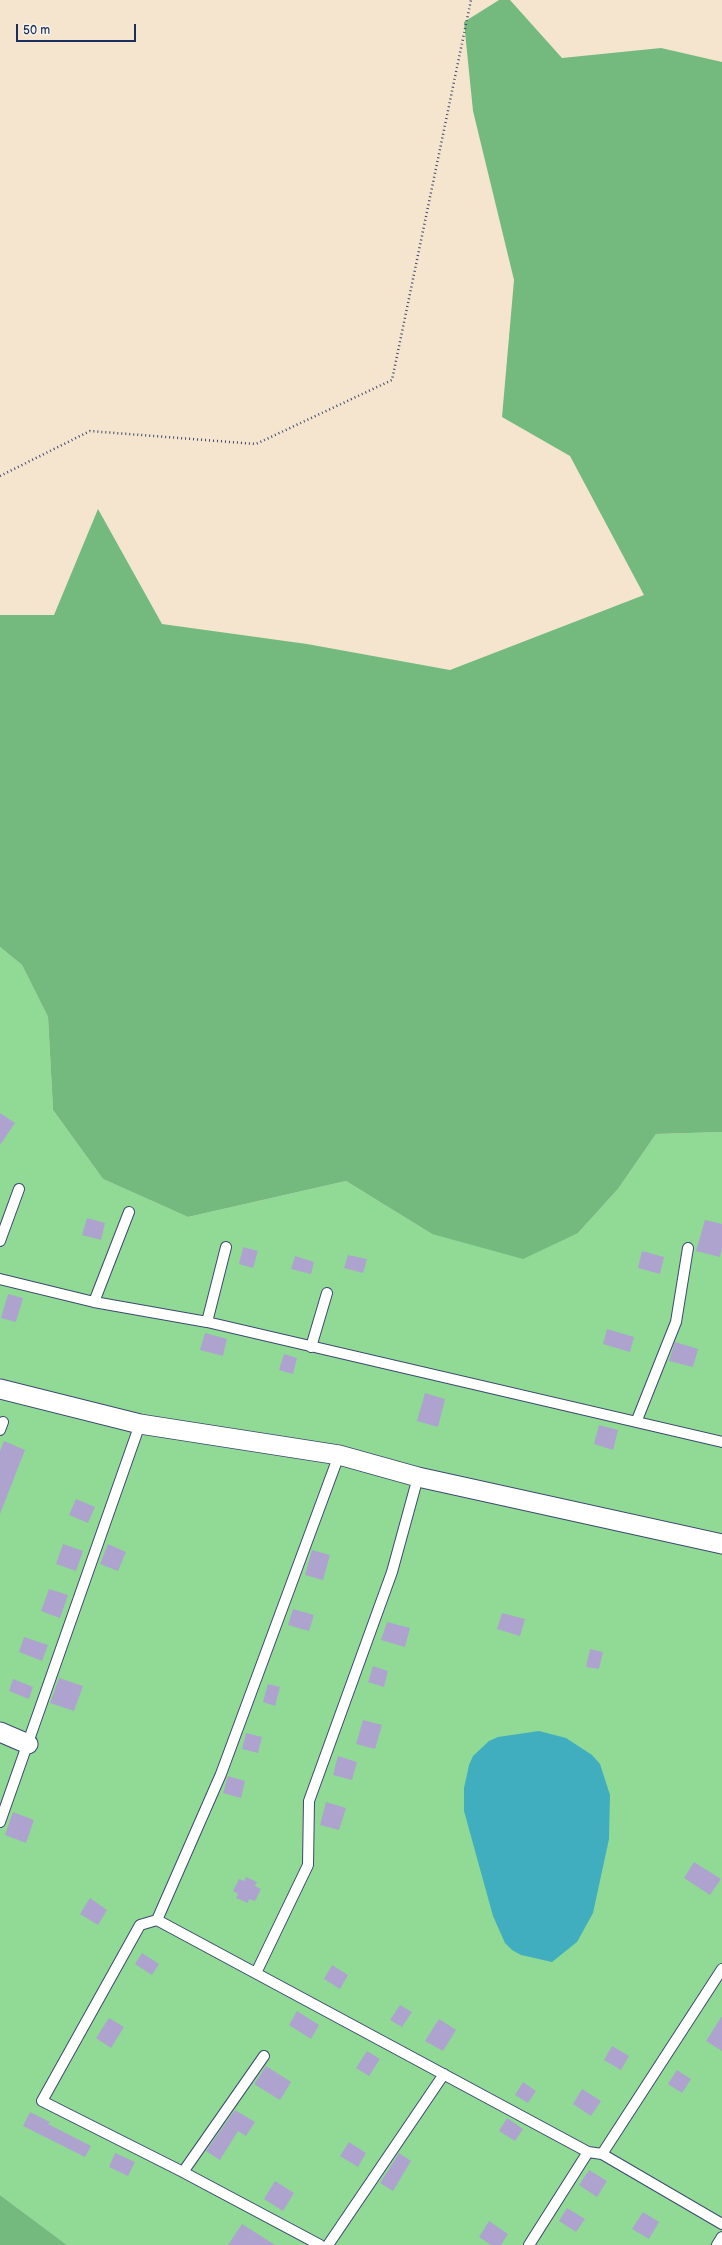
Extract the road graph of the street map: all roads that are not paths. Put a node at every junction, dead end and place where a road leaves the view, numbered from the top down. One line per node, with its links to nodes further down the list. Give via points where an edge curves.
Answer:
1 (19, 1189): 3 (lane)
2 (129, 1212): 8 (lane)
3 (0, 1241)
4 (226, 1247): 9 (lane)
5 (688, 1248): 12 (lane, via 676,1322)
6 (0, 1279): 8 (lane)
7 (327, 1293): 10 (lane)
8 (94, 1302): 9 (lane)
9 (207, 1322): 10 (lane)
10 (312, 1347): 12 (lane)
11 (0, 1389): 13 (street)
12 (637, 1420): 14 (lane)
13 (140, 1424): 15 (street); 19 (lane)
14 (722, 1442)
15 (339, 1455): 16 (street); 21 (lane, via 221,1774)
16 (418, 1477): 17 (street); 23 (lane, via 392,1572 309,1800 308,1865)
17 (722, 1544)
18 (0, 1732): 19 (street)
19 (28, 1744): 20 (lane)
20 (0, 1822)
21 (157, 1920): 23 (lane); 28 (lane, via 140,1925 42,2101)
22 (722, 1969): 27 (lane)
23 (256, 1973): 25 (lane)
24 (264, 2056): 28 (lane)
25 (444, 2074): 26 (lane); 32 (lane)
26 (588, 2152): 27 (lane); 33 (lane)
27 (602, 2154): 29 (lane)
28 (183, 2172): 31 (lane)
29 (722, 2224)
30 (722, 2237): 34 (lane)
31 (320, 2245)
32 (328, 2245)
33 (529, 2245)
34 (717, 2245)

